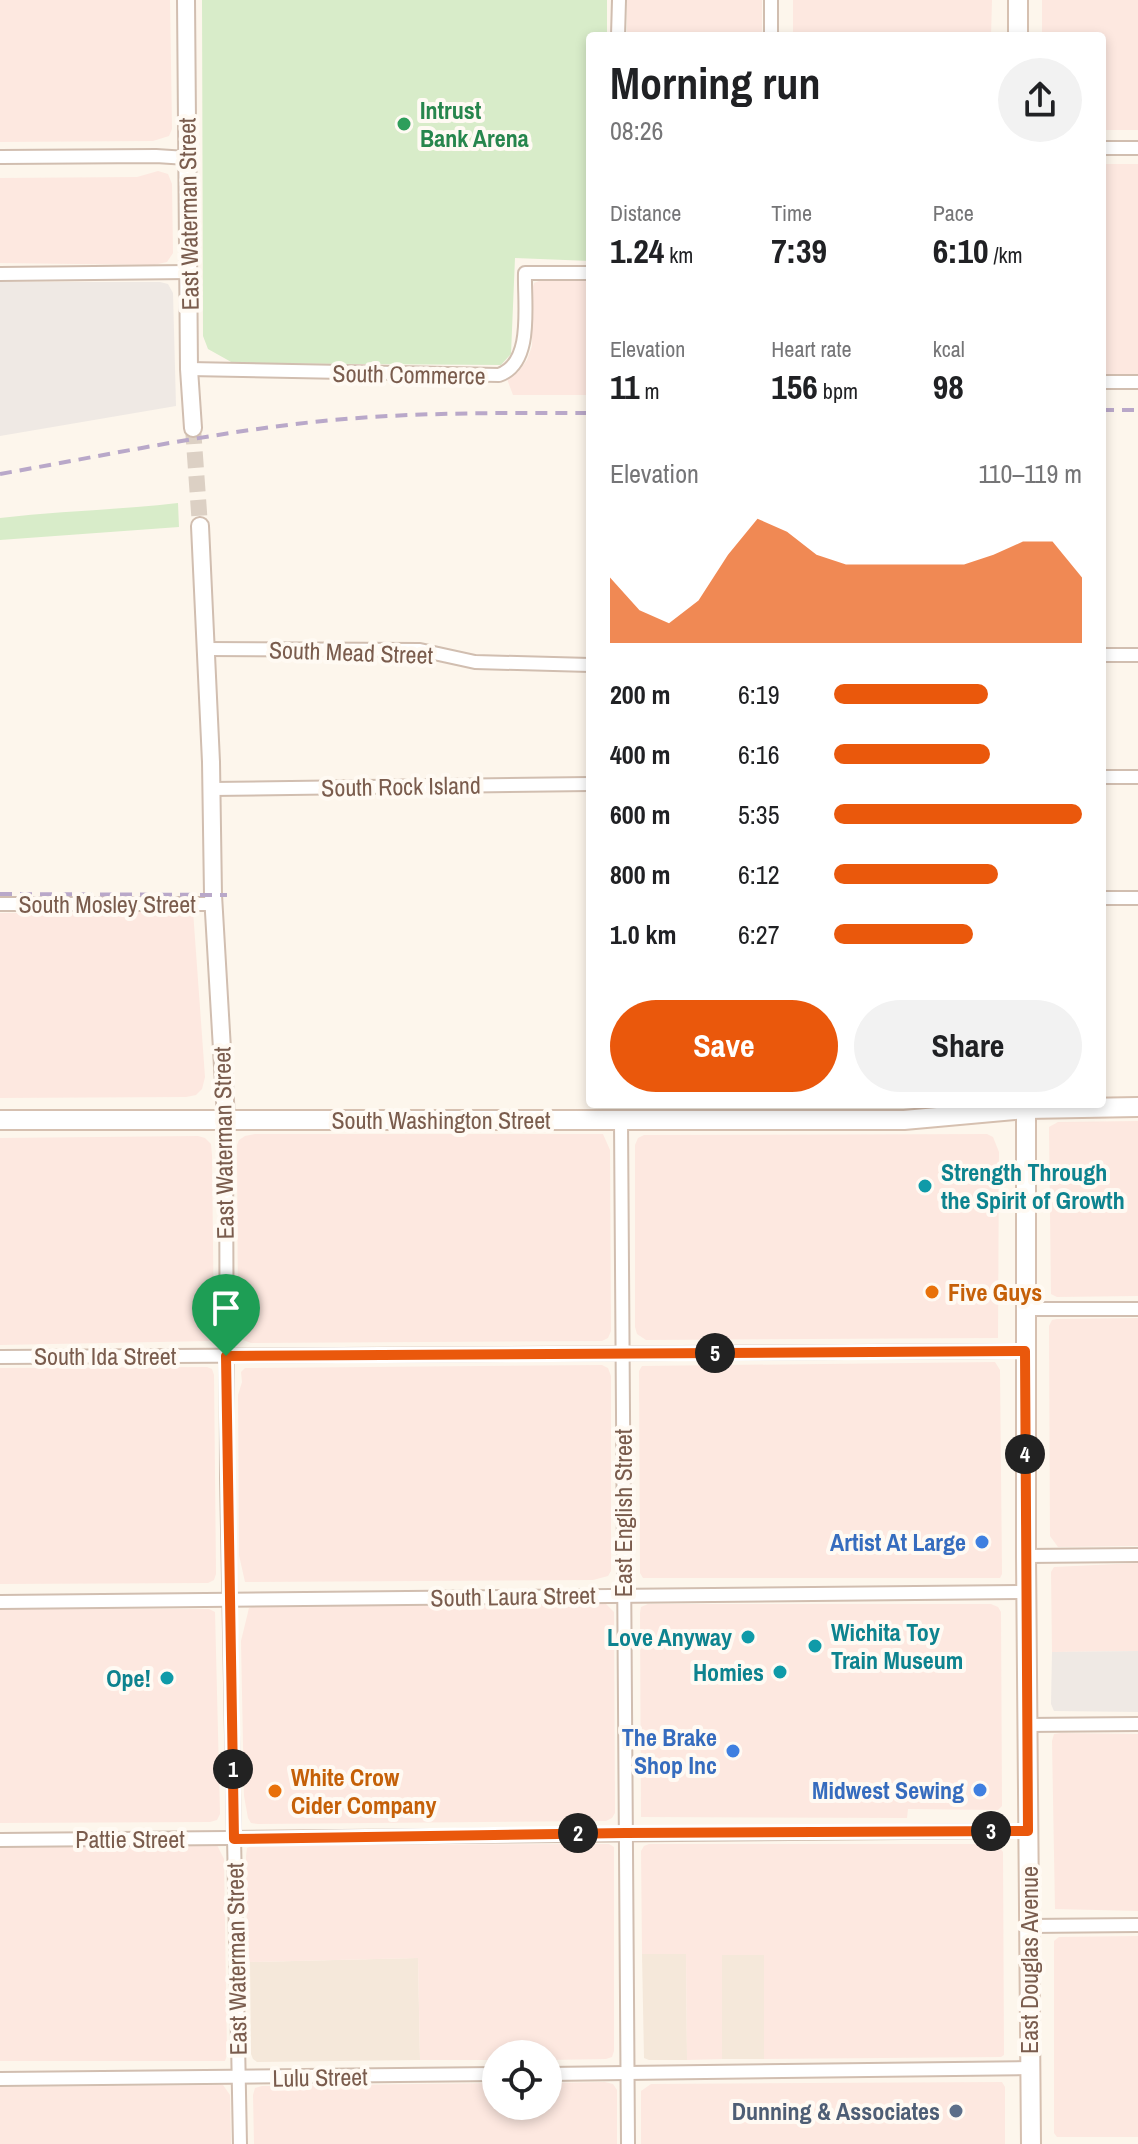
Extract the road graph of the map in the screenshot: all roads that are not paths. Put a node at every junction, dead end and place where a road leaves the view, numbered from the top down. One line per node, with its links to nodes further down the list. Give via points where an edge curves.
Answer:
1 (186, 0): 11 (street, East Waterman Street)
2 (619, 0): 5 (street)
3 (771, 0): 6 (street)
4 (1018, 0): 7 (main road)
5 (618, 32)
6 (771, 32)
7 (1018, 32)
8 (1106, 148): 9 (street)
9 (1138, 148)
10 (0, 157): 11 (street)
11 (187, 158): 12 (street, East Waterman Street)
12 (188, 272): 14 (street); 15 (street, East Waterman Street)
13 (586, 273): 15 (street, South Commerce, via 525,273 522,353 499,375)
14 (0, 274)
15 (189, 369): 18 (street, East Waterman Street)
16 (1106, 382): 17 (street)
17 (1138, 382)
18 (193, 428)
19 (200, 526): 20 (street, East Waterman Street)
20 (206, 649): 23 (street, South Mead Street, via 420,650 475,662); 27 (street, East Waterman Street)
21 (1106, 655): 22 (street)
22 (1138, 655)
23 (586, 665)
24 (1106, 777): 25 (street)
25 (1138, 777)
26 (586, 784): 27 (street, South Rock Island)
27 (212, 789): 31 (street, East Waterman Street)
28 (1106, 898): 29 (street)
29 (1138, 898)
30 (0, 904): 31 (street, South Mosley Street)
31 (214, 904): 36 (street, East Waterman Street)
32 (1106, 1107): 33 (main road, South Washington Street)
33 (1138, 1107)
34 (1017, 1108): 38 (main road, South Washington Street, via 904,1120)
35 (1026, 1108): 39 (main road, East Douglas Avenue)
36 (226, 1118): 37 (main road, South Washington Street); 38 (main road, South Washington Street); 43 (street, East Waterman Street)
37 (0, 1120)
38 (621, 1121): 42 (street, East English Street)
39 (1025, 1309): 40 (street); 41 (main road, East Douglas Avenue)
40 (1138, 1309)
41 (1025, 1351): 42 (street, South Ida Street); 46 (main road, East Douglas Avenue)
42 (623, 1353): 43 (street, South Ida Street); 48 (street, East English Street)
43 (226, 1356): 44 (street, South Ida Street); 49 (street, East Waterman Street)
44 (0, 1357)
45 (1138, 1555): 46 (street)
46 (1026, 1556): 47 (main road, East Douglas Avenue)
47 (1026, 1592): 48 (street, South Laura Street); 52 (main road, East Douglas Avenue)
48 (624, 1595): 49 (street, South Laura Street); 54 (street, East English Street)
49 (229, 1600): 50 (street, South Laura Street); 55 (street, East Waterman Street)
50 (0, 1602)
51 (1138, 1724): 52 (street)
52 (1027, 1725): 53 (main road, East Douglas Avenue)
53 (1028, 1831): 54 (street, Pattie Street); 58 (main road, East Douglas Avenue)
54 (625, 1833): 55 (street, Pattie Street); 60 (street, East English Street)
55 (234, 1839): 56 (street, Pattie Street); 63 (street, East Waterman Street)
56 (0, 1840)
57 (1138, 1925): 58 (street)
58 (1029, 1926): 59 (main road, East Douglas Avenue)
59 (1030, 2068): 60 (street); 67 (main road, East Douglas Avenue)
60 (627, 2072): 62 (street); 66 (street, East English Street)
61 (482, 2074): 63 (street, Lulu Street)
62 (562, 2074)
63 (239, 2078): 64 (street, Lulu Street); 65 (street, East Waterman Street)
64 (0, 2079)
65 (240, 2144)
66 (628, 2144)
67 (1031, 2144)

